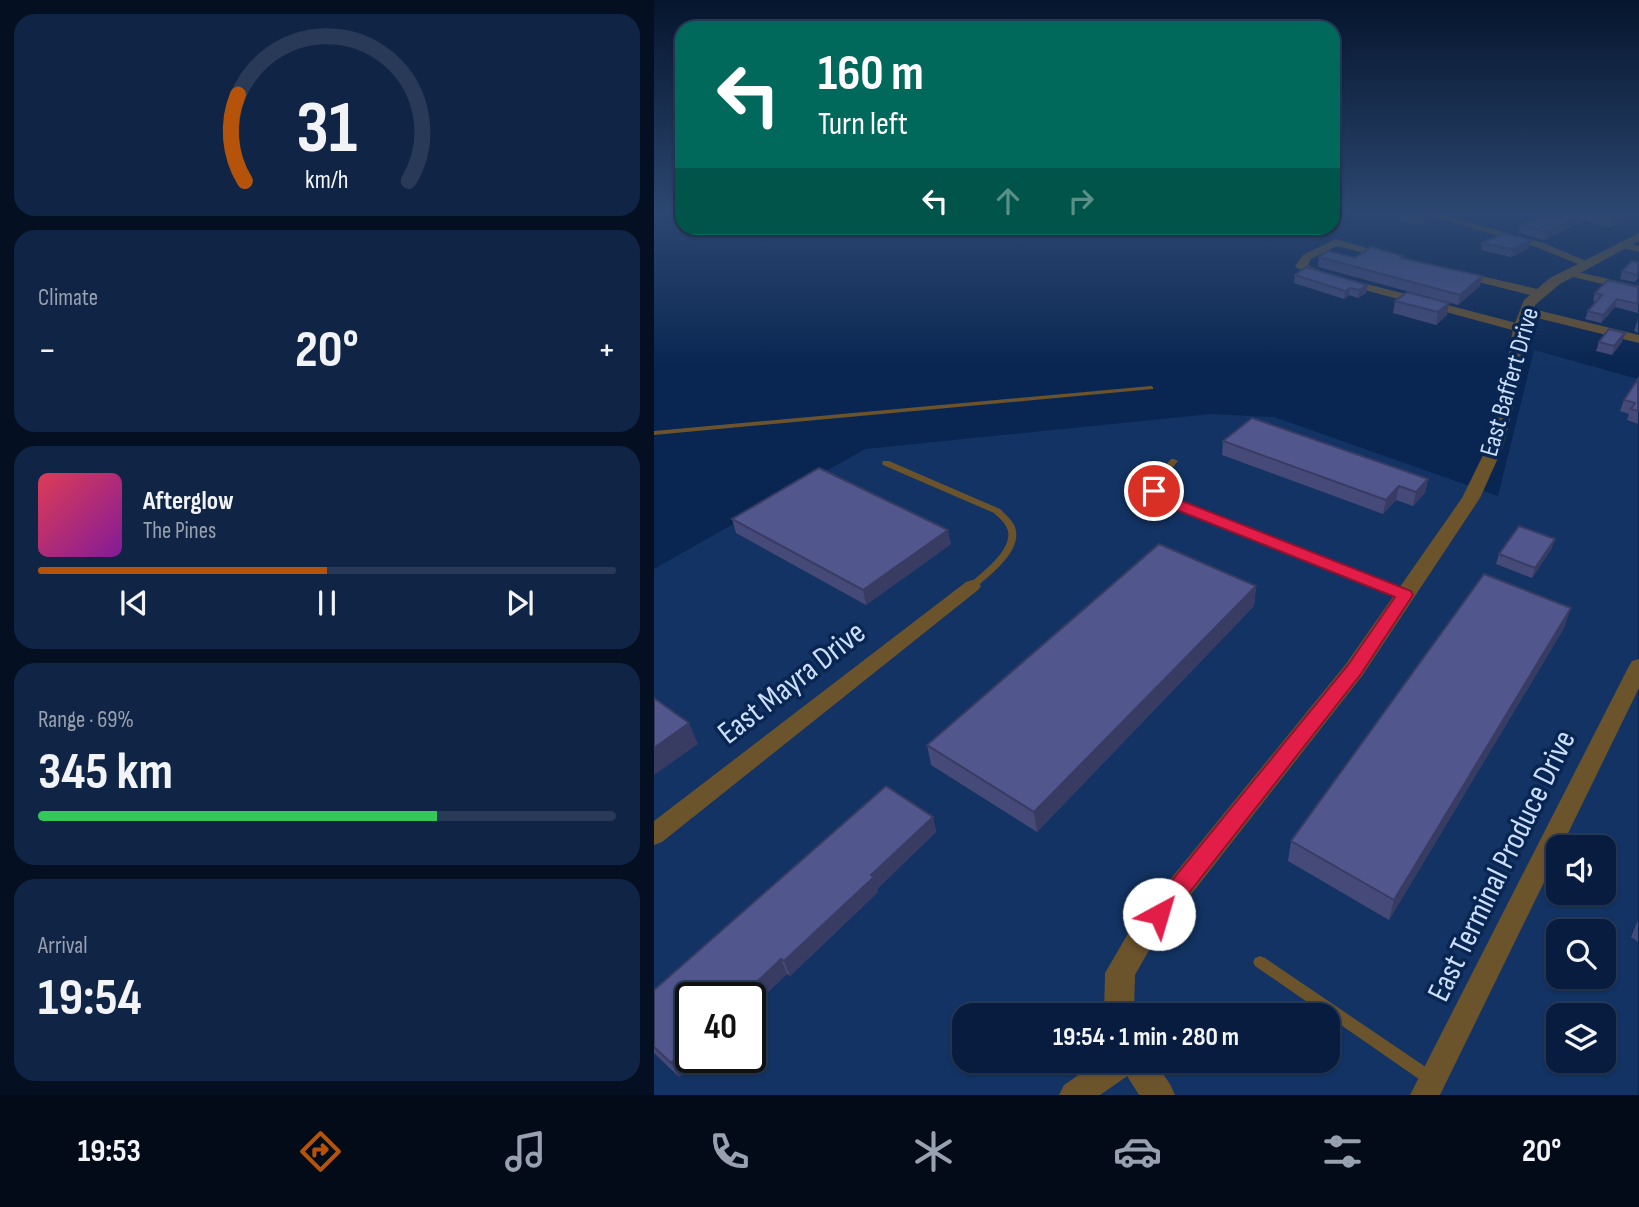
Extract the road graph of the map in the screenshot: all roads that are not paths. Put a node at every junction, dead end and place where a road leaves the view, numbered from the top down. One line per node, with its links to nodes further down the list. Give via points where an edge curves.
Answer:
1 (1302, 265): 8 (street, via 1321,275)
2 (1573, 265): 4 (street)
3 (1584, 265): 4 (street, East Baffert Drive)
4 (1578, 268): 6 (street); 7 (street, East Baffert Drive)
5 (1443, 270): 7 (street)
6 (1639, 290)
7 (1538, 293): 8 (street, East Baffert Drive)
8 (1523, 319): 9 (street); 15 (street, East Baffert Drive, via 1495,447 1471,498)
9 (1639, 339)
10 (1152, 388): 11 (lane)
11 (654, 433)
12 (1174, 461): 15 (lane, via 1154,491)
13 (886, 463): 14 (lane, via 1007,518 1013,542)
14 (972, 586): 17 (street, East Mayra Drive)
15 (1405, 595): 19 (street, East Baffert Drive, via 1354,670 1143,934 1120,973)
16 (1639, 666): 22 (street, East Terminal Produce Drive)
17 (654, 835)
18 (1260, 962): 22 (lane)
19 (1119, 1003)
20 (1107, 1073): 23 (street)
21 (1143, 1073): 24 (street)
22 (1429, 1088)
23 (1074, 1095)
24 (1159, 1095)

